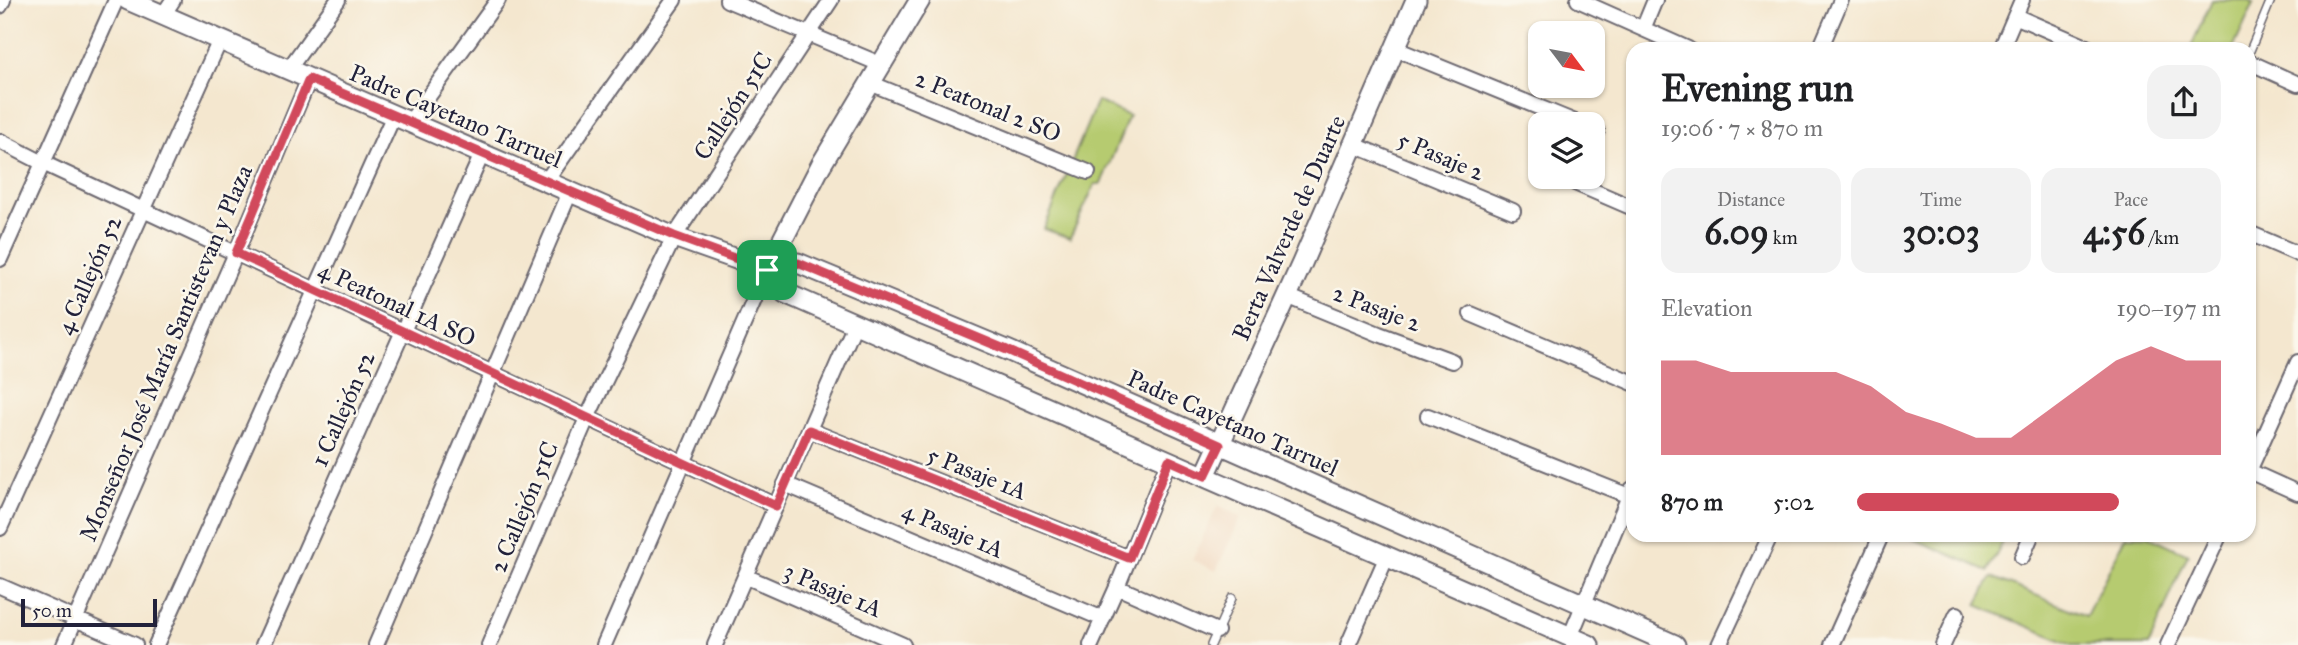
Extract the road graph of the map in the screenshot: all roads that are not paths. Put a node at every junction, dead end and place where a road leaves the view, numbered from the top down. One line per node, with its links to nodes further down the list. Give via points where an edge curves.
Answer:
1 (3, 0): 16 (street)
2 (116, 0): 39 (street)
3 (128, 0): 17 (street, Padre Cayetano Tarruel)
4 (338, 0): 30 (street)
5 (498, 0): 35 (street)
6 (674, 0): 41 (street)
7 (727, 0): 20 (street)
8 (831, 0): 20 (street, Callejón 51C)
9 (920, 0): 28 (street)
10 (1416, 0): 27 (street, Berta Valverde de Duarte)
11 (1578, 0): 19 (street)
12 (1655, 0): 19 (street)
13 (1841, 0): 23 (street)
14 (2022, 0): 18 (street)
15 (2272, 0): 26 (lane)
16 (0, 6)
17 (168, 7): 21 (street, Padre Cayetano Tarruel)
18 (2015, 16): 24 (street); 25 (street)
19 (1643, 29): 22 (street)
20 (807, 35): 28 (street); 47 (street, Callejón 51C)
21 (220, 40): 30 (street, Padre Cayetano Tarruel); 45 (street, 4 Callejón 52)
22 (1672, 42)
23 (1823, 42)
24 (2004, 42)
25 (2075, 42)
26 (2253, 42)
27 (1396, 49): 34 (street); 37 (street, Berta Valverde de Duarte)
28 (880, 64): 32 (street)
29 (2256, 65): 33 (street)
30 (288, 70): 31 (street, Padre Cayetano Tarruel)
31 (309, 79): 35 (street, Padre Cayetano Tarruel); 49 (street, Monseñor José María Santistevan y Plaza)
32 (870, 83): 40 (street, 2 Peatonal 2 SO); 52 (street)
33 (2298, 84)
34 (1551, 112)
35 (402, 119): 38 (street, Padre Cayetano Tarruel); 53 (street)
36 (0, 141): 39 (street, 4 Peatonal 1A SO)
37 (1352, 144): 46 (street, 5 Pasaje 2); 54 (street, Berta Valverde de Duarte)
38 (482, 154): 41 (street, Padre Cayetano Tarruel); 57 (street, 1 Callejón 52)
39 (43, 163): 45 (street, 4 Peatonal 1A SO); 51 (street)
40 (1088, 172)
41 (546, 181): 43 (street, Padre Cayetano Tarruel)
42 (1589, 189): 44 (street)
43 (570, 192): 47 (street, Padre Cayetano Tarruel); 60 (street)
44 (1626, 205)
45 (143, 210): 49 (street, 4 Peatonal 1A SO); 76 (street, 4 Callejón 52)
46 (1513, 211)
47 (674, 236): 52 (street, Padre Cayetano Tarruel); 63 (street, 2 Callejón 51C)
48 (2256, 236): 50 (street)
49 (236, 253): 53 (street, 4 Peatonal 1A SO); 90 (street, Monseñor José María Santistevan y Plaza)
50 (2298, 254)
51 (0, 259)
52 (767, 270): 56 (street, Padre Cayetano Tarruel, via 785,293); 65 (street, Padre Cayetano Tarruel, via 798,263); 68 (street)
53 (315, 290): 57 (street, 4 Peatonal 1A SO); 96 (street)
54 (1287, 296): 58 (street, 2 Pasaje 2); 65 (street, Berta Valverde de Duarte)
55 (1471, 314): 61 (street)
56 (856, 322): 64 (street); 67 (street, Padre Cayetano Tarruel)
57 (403, 331): 60 (street, 4 Peatonal 1A SO); 97 (street, 1 Callejón 52)
58 (1452, 360)
59 (2298, 362): 66 (street)
60 (493, 373): 63 (street, 4 Peatonal 1A SO); 98 (street)
61 (1626, 380)
62 (1428, 416): 72 (street)
63 (587, 418): 68 (street, 4 Peatonal 1A SO); 99 (street, 2 Callejón 51C)
64 (809, 430): 71 (street); 83 (street, 5 Pasaje 1A)
65 (1220, 445): 70 (street, Berta Valverde de Duarte); 88 (street, Padre Cayetano Tarruel)
66 (2256, 455)
67 (1169, 460): 70 (street, Padre Cayetano Tarruel); 83 (street)
68 (684, 462): 75 (street, 4 Peatonal 1A SO); 100 (street)
69 (2256, 474): 73 (street)
70 (1205, 476): 81 (street, Padre Cayetano Tarruel)
71 (785, 484): 75 (street); 91 (street, 4 Pasaje 1A)
72 (1626, 490)
73 (2298, 493)
74 (1626, 504): 88 (street)
75 (776, 506): 84 (street)
76 (0, 528)
77 (1767, 542): 108 (street)
78 (1878, 542): 109 (street)
79 (2028, 542): 82 (street)
80 (2216, 542): 111 (street)
81 (1387, 556): 93 (street, Padre Cayetano Tarruel); 105 (street)
82 (2022, 557)
83 (1129, 558): 86 (street)
84 (745, 576): 101 (street); 102 (street, 3 Pasaje 1A)
85 (0, 586): 90 (street)
86 (1117, 587): 91 (street); 92 (street)
87 (1233, 598): 92 (lane)
88 (1583, 604): 93 (street); 107 (street, Padre Cayetano Tarruel)
89 (1957, 614): 110 (street)
90 (76, 619): 94 (street, Monseñor José María Santistevan y Plaza); 95 (street)
91 (1103, 619): 103 (street)
92 (1217, 631): 104 (lane)
93 (1570, 636): 106 (street, Padre Cayetano Tarruel)
94 (64, 645)
95 (135, 645)
96 (156, 645)
97 (263, 645)
98 (376, 645)
99 (489, 645)
100 (604, 645)
101 (715, 645)
102 (903, 645)
103 (1091, 645)
104 (1211, 645)
105 (1348, 645)
106 (1589, 645)
107 (1675, 645)
108 (1719, 645)
109 (1832, 645)
110 (1943, 645)
111 (2168, 645)

